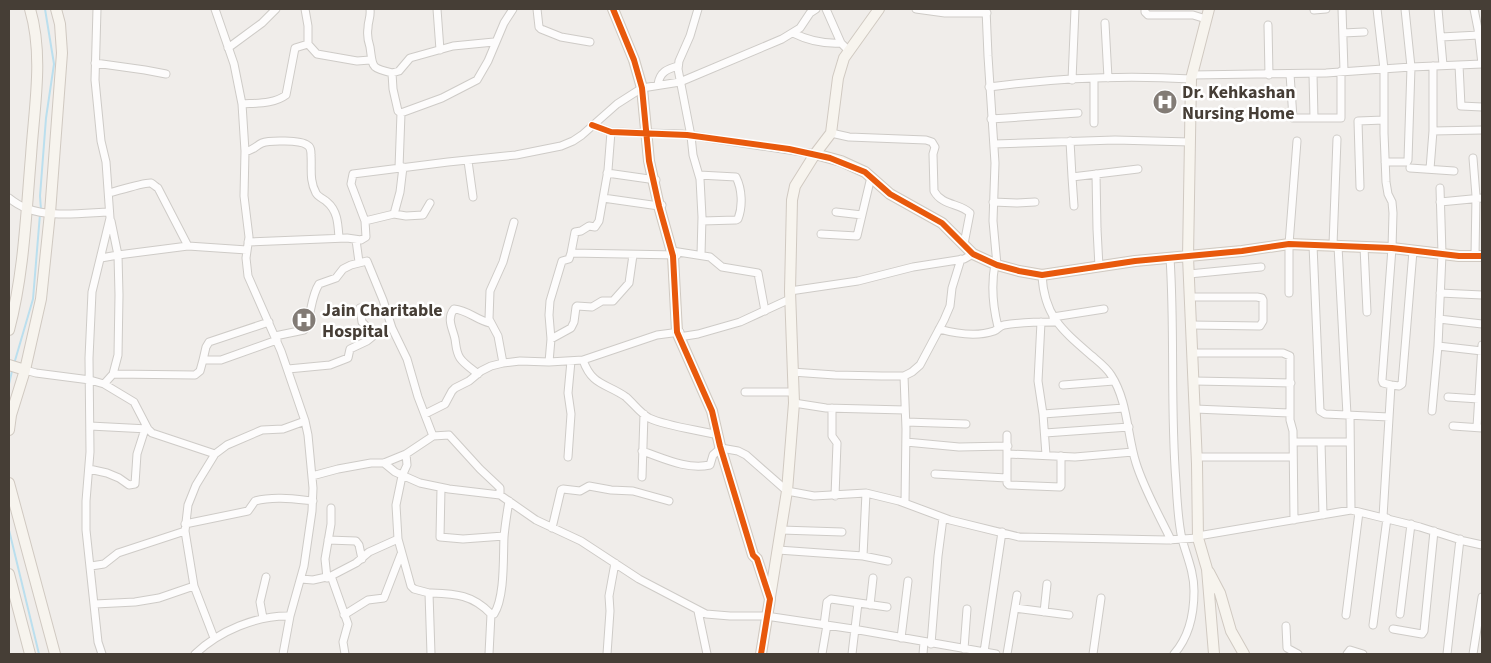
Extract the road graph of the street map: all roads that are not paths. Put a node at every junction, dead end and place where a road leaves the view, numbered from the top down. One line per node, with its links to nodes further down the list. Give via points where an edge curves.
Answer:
1 (30, 9): 113 (street, via 37,56)
2 (56, 9): 114 (street, via 62,53)
3 (97, 9): 43 (street)
4 (215, 9): 40 (street)
5 (276, 9): 40 (street)
6 (305, 9): 38 (street)
7 (370, 9): 42 (street)
8 (438, 9): 41 (street)
9 (513, 9): 36 (street)
10 (537, 9): 37 (street, via 541,29)
11 (613, 9): 63 (street)
12 (620, 9): 63 (street, via 639,57)
13 (698, 9): 46 (street)
14 (816, 9): 32 (street)
15 (826, 9): 39 (street)
16 (879, 9): 39 (street)
17 (916, 9): 27 (street, via 945,13)
18 (1075, 9): 59 (street)
19 (1145, 9): 28 (street, via 1148,15)
20 (1326, 9): 26 (street)
21 (1342, 9): 33 (street)
22 (1377, 9): 49 (street)
23 (1405, 9): 48 (street)
24 (1438, 9): 35 (street)
25 (1474, 9): 34 (street)
26 (1314, 10)
27 (986, 11): 62 (street)
28 (1207, 14): 56 (street)
29 (1105, 23): 57 (street)
30 (1268, 25): 53 (street)
31 (1364, 32): 33 (street)
32 (793, 33): 39 (street, via 805,39); 60 (street)
33 (1342, 33): 50 (street)
34 (1479, 35): 35 (street); 45 (street, via 1482,64)
35 (1441, 37): 44 (street)
36 (494, 42): 41 (street); 66 (street, via 477,80 442,98)
37 (590, 42)
38 (308, 44): 42 (street, via 321,56); 64 (street, via 295,48 286,95 268,102)
39 (845, 47): 77 (street)
40 (228, 48): 64 (street)
41 (440, 50): 52 (street, via 410,58)
42 (370, 60): 52 (street, via 376,68)
43 (95, 63): 51 (street); 102 (street)
44 (1443, 65): 45 (street); 47 (street)
45 (1460, 65): 65 (street, via 1461,106)
46 (678, 66): 60 (street); 61 (street, via 663,72)
47 (1433, 66): 48 (street); 74 (street)
48 (1411, 67): 49 (street); 88 (street, via 1408,160)
49 (1384, 69): 50 (street); 70 (street)
50 (1343, 71): 55 (street); 68 (street, via 1341,117)
51 (166, 74)
52 (392, 74): 66 (street, via 396,105)
53 (1269, 74): 54 (street); 56 (street)
54 (1290, 74): 55 (street); 68 (street, via 1293,118)
55 (1313, 74): 68 (street)
56 (1192, 77): 57 (street); 82 (street)
57 (1108, 78): 58 (street)
58 (1094, 79): 59 (street); 71 (street)
59 (1072, 80): 62 (street)
60 (680, 82): 61 (street); 78 (street)
61 (658, 84): 63 (street)
62 (989, 87): 69 (street)
63 (645, 88): 72 (street, via 616,104); 76 (street)
64 (242, 104): 84 (street)
65 (1482, 107)
66 (401, 113): 89 (street)
67 (1078, 113): 69 (street)
68 (1314, 118)
69 (991, 119): 83 (street)
70 (1384, 120): 88 (street); 100 (street, via 1358,121)
71 (1094, 124)
72 (592, 125): 75 (street); 87 (street, via 578,138 561,146)
73 (1482, 130): 74 (street)
74 (1432, 131): 92 (street)
75 (611, 132): 76 (street); 94 (street)
76 (649, 134): 78 (street); 99 (street)
77 (831, 134): 85 (street); 126 (street, via 932,142 935,147 932,154 936,195 970,213)
78 (692, 136): 85 (street); 96 (street)
79 (1337, 139): 129 (street)
80 (1070, 141): 82 (street); 83 (street); 98 (street)
81 (1297, 141): 127 (street)
82 (1190, 142): 143 (street)
83 (994, 144): 107 (street)
84 (245, 151): 123 (street, via 270,141 309,145 310,174 315,192 335,211); 125 (street)
85 (815, 154): 97 (street, via 850,165); 155 (street, via 795,186 792,200)
86 (1473, 158): 106 (street)
87 (468, 161): 89 (street); 103 (street)
88 (1385, 162): 132 (street, via 1388,194 1392,202)
89 (401, 168): 116 (street, via 400,192); 119 (street, via 353,174 351,184)
90 (1138, 168): 95 (street)
91 (1410, 168): 92 (street)
92 (1430, 169): 93 (street)
93 (1454, 171)
94 (607, 173): 99 (street); 105 (street)
95 (1096, 174): 98 (street); 149 (street)
96 (699, 175): 120 (street); 120 (street, via 736,177 741,205 736,220)
97 (871, 176): 118 (street); 126 (street, via 890,194 942,223)
98 (1072, 177): 112 (street)
99 (655, 180): 111 (street)
100 (1360, 187)
101 (1440, 188): 109 (street)
102 (109, 193): 117 (street); 130 (street, via 143,184 154,185)
103 (473, 197)
104 (9, 198): 113 (street)
105 (602, 198): 111 (street); 135 (street, via 597,225 575,232)
106 (1479, 198): 109 (street); 142 (street)
107 (993, 202): 108 (street); 148 (street)
108 (1035, 202)
109 (1440, 202): 138 (street)
110 (430, 203): 116 (street, via 423,215)
111 (661, 205): 136 (street)
112 (1074, 206)
113 (30, 210): 114 (street); 171 (street)
114 (46, 212): 117 (street); 185 (street, via 41,299)
115 (836, 212): 118 (street)
116 (394, 214): 119 (street)
117 (110, 215): 139 (street); 144 (street)
118 (862, 215): 122 (street, via 857,236)
119 (365, 221): 124 (street, via 366,237)
120 (702, 221): 141 (street)
121 (514, 222): 166 (street, via 503,262 490,291)
122 (821, 234)
123 (338, 238): 124 (street); 125 (street)
124 (356, 240): 147 (street)
125 (248, 242): 133 (street)
126 (964, 244): 137 (street)
127 (1288, 244): 128 (street); 143 (street); 153 (street)
128 (1313, 245): 129 (street); 213 (street, via 1319,408 1325,414)
129 (1336, 245): 131 (street); 213 (street)
130 (188, 246): 133 (street); 139 (street)
131 (1364, 247): 132 (street); 161 (street)
132 (1392, 248): 134 (street); 197 (street, via 1382,380 1383,384)
133 (247, 250): 164 (street, via 248,276)
134 (1413, 250): 138 (street); 197 (street, via 1402,384)
135 (570, 253): 140 (street); 174 (street, via 569,259 562,261 550,301)
136 (675, 253): 140 (street); 141 (street); 172 (street)
137 (973, 254): 146 (street); 148 (street)
138 (1442, 254): 142 (street); 154 (street)
139 (118, 255): 144 (street); 188 (street, via 119,346)
140 (633, 255): 174 (street, via 631,277 613,301 602,301 592,307 578,306 572,328)
141 (701, 255): 160 (street, via 710,257 722,267 758,273)
142 (1479, 256)
143 (1188, 257): 145 (street); 151 (street)
144 (101, 258): 191 (street, via 92,292)
145 (1170, 258): 149 (street); 278 (street, via 1176,482)
146 (961, 259): 155 (street); 170 (street, via 950,306)
147 (359, 262): 173 (street, via 344,269 336,278 319,284 304,330); 210 (street, via 365,260 369,264)
148 (996, 265): 152 (street); 169 (street, via 992,279)
149 (1099, 266): 152 (street)
150 (1261, 267): 151 (street)
151 (1189, 274): 157 (street)
152 (1042, 275): 162 (street, via 1044,293)
153 (1289, 293)
154 (1440, 293): 156 (street); 163 (street)
155 (790, 295): 160 (street); 187 (street)
156 (1482, 295)
157 (1190, 297): 168 (street); 168 (street, via 1257,297 1263,300 1260,326)
158 (360, 308): 186 (street, via 362,322 372,337 350,349 348,358 330,365)
159 (1104, 309): 162 (street)
160 (765, 311): 172 (street, via 717,329)
161 (1367, 312)
162 (1054, 319): 165 (street); 192 (street, via 1104,366)
163 (1439, 320): 167 (street); 176 (street)
164 (269, 322): 173 (street); 179 (street, via 209,342)
165 (1041, 322): 169 (street); 212 (street, via 1038,381)
166 (490, 323): 183 (street, via 498,336); 189 (street, via 458,309 452,310 450,327 458,354)
167 (1482, 324)
168 (1191, 325): 178 (street)
169 (998, 327): 170 (street, via 969,334)
170 (939, 329): 190 (street, via 920,365)
171 (9, 330)
172 (681, 334): 180 (street, via 657,334); 225 (street, via 712,411); 233 (street, via 714,402)
173 (276, 338): 179 (street, via 221,360); 186 (street)
174 (551, 338): 182 (street)
175 (1482, 345): 177 (street)
176 (1438, 346): 177 (street); 208 (street)
177 (1482, 351): 198 (street)
178 (1193, 353): 193 (street); 194 (street, via 1287,354 1291,358)
179 (204, 360): 188 (street, via 195,376)
180 (583, 360): 181 (street); 211 (street, via 592,377 627,398)
181 (571, 361): 182 (street); 241 (street)
182 (549, 362): 183 (street)
183 (503, 363): 189 (street)
184 (9, 365): 185 (street)
185 (23, 369): 191 (street); 223 (street)
186 (288, 369): 215 (street)
187 (792, 372): 190 (street); 200 (street)
188 (113, 374): 195 (street)
189 (478, 374): 210 (street, via 452,391 445,404)
190 (904, 376): 207 (street)
191 (90, 380): 195 (street); 218 (street)
192 (1114, 381): 196 (street); 205 (street)
193 (1194, 381): 194 (street); 206 (street)
194 (1291, 383): 209 (street)
195 (104, 384): 222 (street, via 134,402)
196 (1062, 385)
197 (1391, 385): 214 (street)
198 (1481, 386): 202 (street)
199 (745, 392): 200 (street)
200 (793, 392): 203 (street)
201 (1448, 397): 202 (street)
202 (1479, 399): 221 (street)
203 (794, 403): 204 (street); 253 (street)
204 (832, 408): 207 (street); 256 (street, via 832,436 837,443)
205 (1124, 408): 212 (street); 220 (street)
206 (1195, 408): 209 (street); 242 (street)
207 (905, 410): 216 (street)
208 (1432, 410)
209 (1290, 413): 229 (street)
210 (425, 414): 227 (street)
211 (644, 414): 225 (street, via 651,419); 234 (street)
212 (1043, 414): 224 (street)
213 (1348, 415): 214 (street); 231 (street)
214 (1389, 417): 266 (street)
215 (305, 421): 236 (street, via 283,429 252,433 226,444); 247 (street)
216 (906, 422): 217 (street); 228 (street)
217 (966, 424)
218 (90, 426): 222 (street); 245 (street)
219 (1453, 426): 221 (street)
220 (1129, 427): 224 (street); 235 (street)
221 (1480, 428)
222 (146, 429): 236 (street, via 162,438); 245 (street, via 137,454 135,484 129,485 116,476)
223 (9, 430)
224 (1045, 433): 239 (street)
225 (718, 435): 233 (street)
226 (1007, 435): 232 (street)
227 (433, 436): 237 (street); 255 (street, via 449,436 498,486)
228 (906, 442): 232 (street, via 959,447); 260 (street)
229 (1294, 442): 230 (street); 243 (street)
230 (1321, 442): 231 (street); 264 (street)
231 (1350, 442): 262 (street)
232 (1008, 446): 238 (street)
233 (723, 448): 234 (street, via 716,451 710,466 686,466); 253 (street, via 742,452); 303 (street, via 753,555)
234 (642, 451): 249 (street)
235 (1133, 452): 240 (street); 281 (street)
236 (215, 454): 269 (street, via 188,504)
237 (406, 454): 244 (street); 248 (street, via 407,465)
238 (1008, 454): 239 (street); 250 (street)
239 (1046, 455): 240 (street)
240 (1061, 456): 250 (street, via 1060,487 1009,485)
241 (568, 457)
242 (1197, 457): 243 (street); 276 (street)
243 (1293, 457): 267 (street)
244 (384, 463): 247 (street); 248 (street)
245 (89, 469): 289 (street, via 86,530)
246 (935, 474): 250 (street)
247 (312, 476): 257 (street)
248 (402, 476): 252 (street); 277 (street, via 396,505)
249 (642, 476)
250 (1007, 478)
251 (9, 483): 331 (street)
252 (441, 488): 255 (street); 275 (street, via 440,537)
253 (787, 491): 256 (street); 271 (street)
254 (866, 493): 256 (street); 260 (street); 285 (street)
255 (500, 495): 258 (street)
256 (835, 496)
257 (313, 501): 269 (street, via 261,499 254,501 248,511); 295 (street)
258 (509, 501): 270 (street); 275 (street)
259 (669, 501): 270 (street, via 633,491 588,486 580,491 563,488)
260 (905, 503): 265 (street)
261 (331, 508): 280 (street)
262 (1350, 510): 263 (street); 264 (street)
263 (1360, 512): 266 (street); 316 (street)
264 (1323, 515): 267 (street)
265 (943, 518): 274 (street); 327 (street)
266 (1384, 518): 268 (street); 321 (street)
267 (1294, 520): 276 (street)
268 (1410, 524): 272 (street); 313 (street)
269 (185, 527): 289 (street, via 118,553 104,564); 298 (street)
270 (552, 528): 288 (street, via 581,541)
271 (781, 530): 273 (street); 283 (street)
272 (1434, 531): 279 (street); 324 (street, via 1423,633)
273 (842, 532)
274 (1002, 532): 281 (street, via 1019,537); 329 (street)
275 (504, 536): 312 (street, via 500,596 496,611)
276 (1198, 537): 278 (street); 290 (street)
277 (398, 539): 284 (street); 286 (street)
278 (1182, 539): 281 (street); 347 (street, via 1192,571 1193,608 1181,646)
279 (1460, 539): 282 (street); 353 (street)
280 (328, 540): 286 (street, via 358,542); 293 (street, via 325,559)
281 (1171, 540)
282 (1482, 545)
283 (778, 550): 285 (street); 303 (street)
284 (401, 554): 299 (street, via 411,586); 314 (street, via 384,598 368,600)
285 (863, 556): 287 (street)
286 (362, 558): 293 (street)
287 (888, 561)
288 (614, 562): 310 (street); 338 (street)
289 (91, 566): 305 (street)
290 (1207, 569): 348 (street); 349 (street, via 1220,593 1231,631)
291 (9, 574): 330 (street)
292 (266, 577): 319 (street, via 260,602)
293 (329, 577): 295 (street); 314 (street)
294 (873, 578): 306 (street)
295 (301, 579): 317 (street)
296 (908, 581): 326 (street)
297 (1047, 584): 311 (street)
298 (194, 586): 305 (street, via 160,598); 325 (street)
299 (429, 593): 312 (street, via 461,595); 336 (street)
300 (1017, 595): 308 (street)
301 (1482, 597): 354 (street)
302 (1101, 598): 346 (street)
303 (770, 599): 318 (street)
304 (858, 603): 306 (street); 320 (street, via 829,599); 323 (street)
305 (95, 604): 332 (street)
306 (870, 605): 307 (street)
307 (886, 607)
308 (1015, 608): 311 (street); 345 (street)
309 (968, 609): 328 (street)
310 (698, 611): 318 (street, via 716,615); 339 (street)
311 (1044, 612): 315 (street)
312 (491, 614): 337 (street)
313 (1400, 614)
314 (344, 615): 335 (street, via 348,624 342,642)
315 (1069, 615)
316 (1346, 615)
317 (290, 616): 319 (street); 334 (street)
318 (766, 616): 320 (street); 340 (street)
319 (263, 618): 325 (street)
320 (825, 625): 323 (street); 341 (street)
321 (1373, 625)
322 (1286, 626): 350 (street, via 1286,648)
323 (855, 629): 326 (street); 342 (street)
324 (1393, 629)
325 (214, 638): 333 (street)
326 (901, 638): 327 (street)
327 (928, 643): 328 (street); 343 (street)
328 (964, 649): 329 (street)
329 (982, 653): 344 (street)
330 (30, 654)
331 (55, 654)
332 (102, 654)
333 (195, 654)
334 (283, 654)
335 (345, 654)
336 (431, 654)
337 (489, 654)
338 (607, 654)
339 (707, 654)
340 (761, 654)
341 (822, 654)
342 (852, 654)
343 (923, 654)
344 (996, 654)
345 (1007, 654)
346 (1092, 654)
347 (1174, 654)
348 (1214, 654)
349 (1244, 654)
350 (1298, 654)
351 (1347, 654): 352 (street, via 1351,650)
352 (1363, 654)
353 (1447, 654)
354 (1473, 654)

